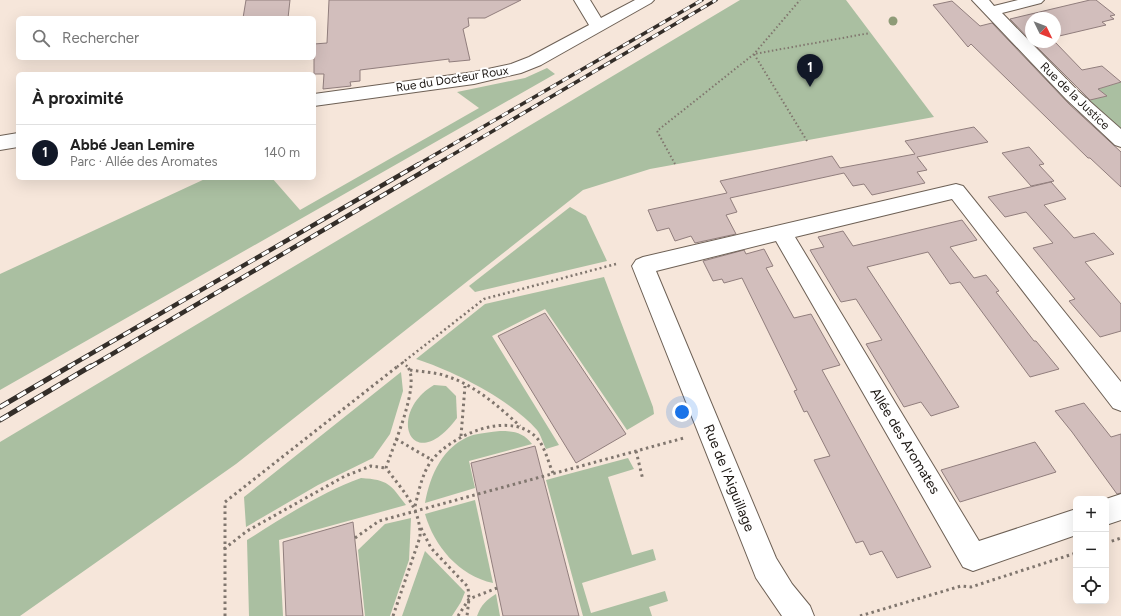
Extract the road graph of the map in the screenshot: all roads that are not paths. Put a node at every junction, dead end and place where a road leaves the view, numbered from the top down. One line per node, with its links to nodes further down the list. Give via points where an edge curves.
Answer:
1 (582, 0): 6 (street)
2 (646, 0): 6 (street, Rue du Docteur Roux)
3 (980, 0): 5 (street, Rue de la Justice)
4 (1036, 0): 5 (street)
5 (993, 12): 9 (street, Rue de la Justice, via 1052,75)
6 (598, 26): 7 (street, Rue du Docteur Roux, via 535,61 515,69 474,78)
7 (316, 100)
8 (16, 140): 10 (street)
9 (1121, 140)
10 (0, 143)
11 (781, 232): 12 (street, via 956,191); 15 (street, Allée des Aromates, via 973,557); 16 (street, Rue de l'Aiguillage, via 643,266 766,568)
12 (1121, 400)
13 (1121, 507): 14 (street)
14 (1109, 511)
15 (1073, 523)
16 (800, 616)

